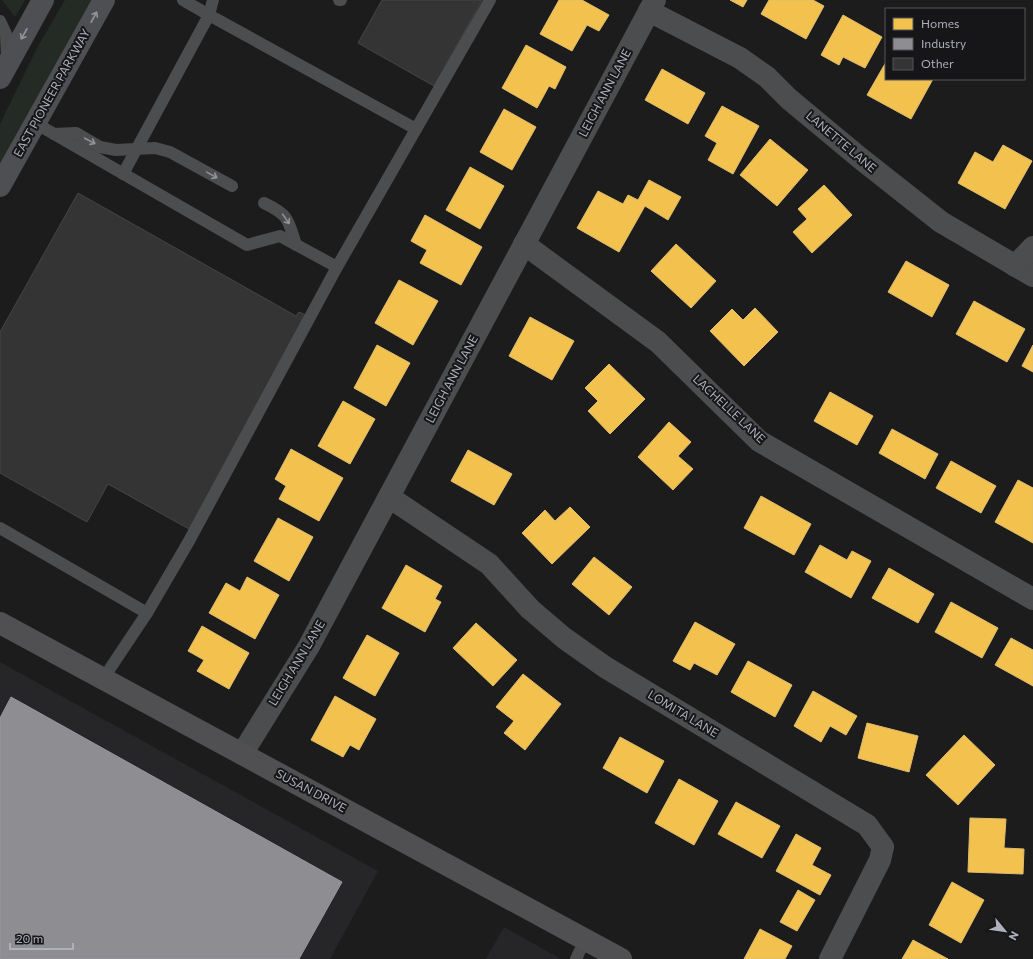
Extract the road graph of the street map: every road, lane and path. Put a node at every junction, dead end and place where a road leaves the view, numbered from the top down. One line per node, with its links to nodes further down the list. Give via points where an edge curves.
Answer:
1 (43, 0): 9 (main road, one-way to 9)
2 (104, 0): 10 (main road, EAST PIONEER PARKWAY, one-way to 2)
3 (183, 0): 7 (lane)
4 (213, 0): 7 (lane)
5 (490, 0): 11 (lane)
6 (652, 6): 17 (street, LEIGH ANN LANE); 21 (street, LANETTE LANE, via 767,77 789,99 941,222)
7 (209, 15): 11 (lane); 12 (lane)
8 (0, 21): 9 (lane, via 6,34)
9 (4, 71)
10 (44, 128): 12 (lane, one-way to 12, via 76,134 100,146 116,150); 13 (lane); 14 (main road, EAST PIONEER PARKWAY)
11 (416, 129): 20 (lane)
12 (137, 148): 13 (lane); 15 (lane, one-way to 15, via 155,148 170,152)
13 (123, 174): 18 (lane, via 247,245 280,236)
14 (0, 186)
15 (232, 186)
16 (264, 203): 18 (lane, one-way to 18, via 279,210 289,221)
17 (524, 244): 22 (street, LEIGH ANN LANE); 24 (street, LACHELLE LANE, via 658,342 760,441)
18 (296, 245): 20 (lane)
19 (1033, 247): 21 (street)
20 (337, 267): 25 (lane, via 189,541)
21 (1024, 271)
22 (390, 497): 28 (street, LEIGH ANN LANE, via 309,646); 32 (street, LOMITA LANE, via 489,564 530,609 564,638 605,666 867,826 883,847 880,860)
23 (0, 528): 25 (lane)
24 (1033, 599)
25 (147, 613): 27 (lane)
26 (0, 623): 27 (street, SUSAN DRIVE)
27 (103, 678): 28 (street, SUSAN DRIVE)
28 (242, 754): 29 (street, SUSAN DRIVE)
29 (585, 940): 30 (lane); 31 (street, SUSAN DRIVE)
30 (576, 959)
31 (621, 959)
32 (830, 959)

